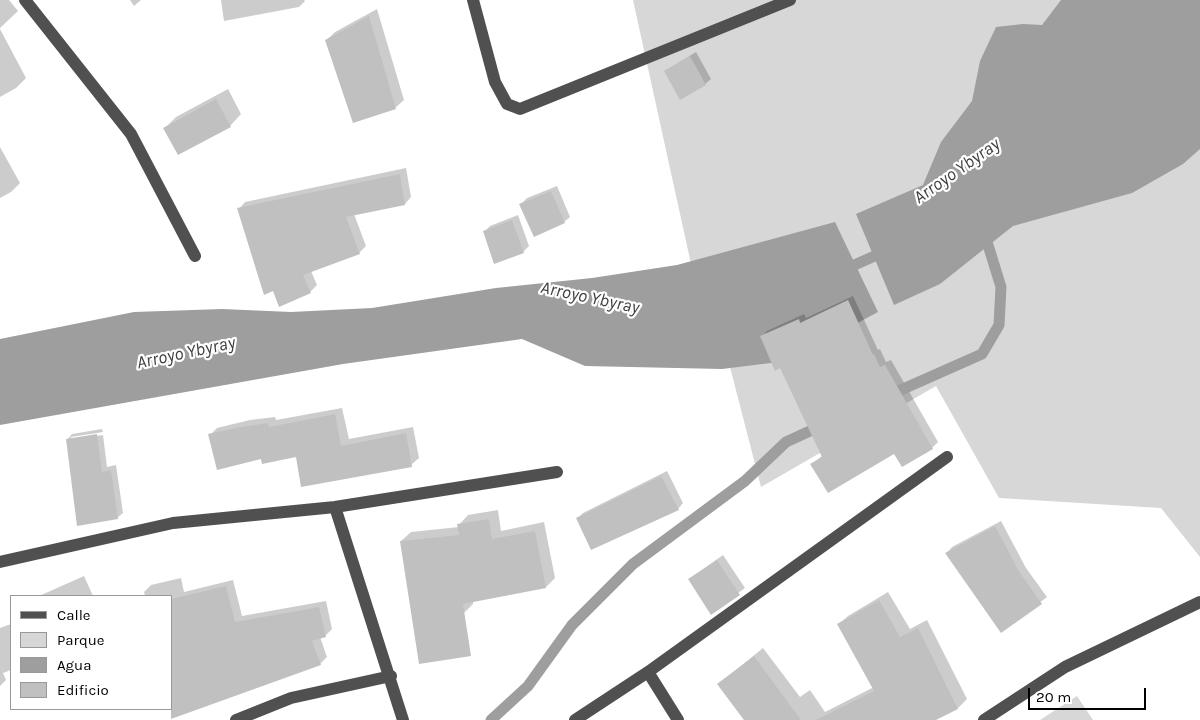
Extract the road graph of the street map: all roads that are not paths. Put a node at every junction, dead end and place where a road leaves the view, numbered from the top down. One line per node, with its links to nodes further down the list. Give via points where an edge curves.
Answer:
1 (25, 0): 4 (street, via 131,134)
2 (474, 0): 3 (street, via 494,82 507,104 520,109)
3 (790, 0)
4 (196, 256)
5 (947, 457): 10 (street)
6 (557, 472): 7 (street)
7 (336, 507): 8 (street, via 173,523); 11 (street)
8 (0, 562)
9 (1200, 602): 16 (street, via 1065,667)
10 (648, 672): 14 (street); 15 (street)
11 (391, 676): 12 (street, via 291,698); 13 (street)
12 (236, 720)
13 (404, 720)
14 (575, 720)
15 (678, 720)
16 (984, 720)

